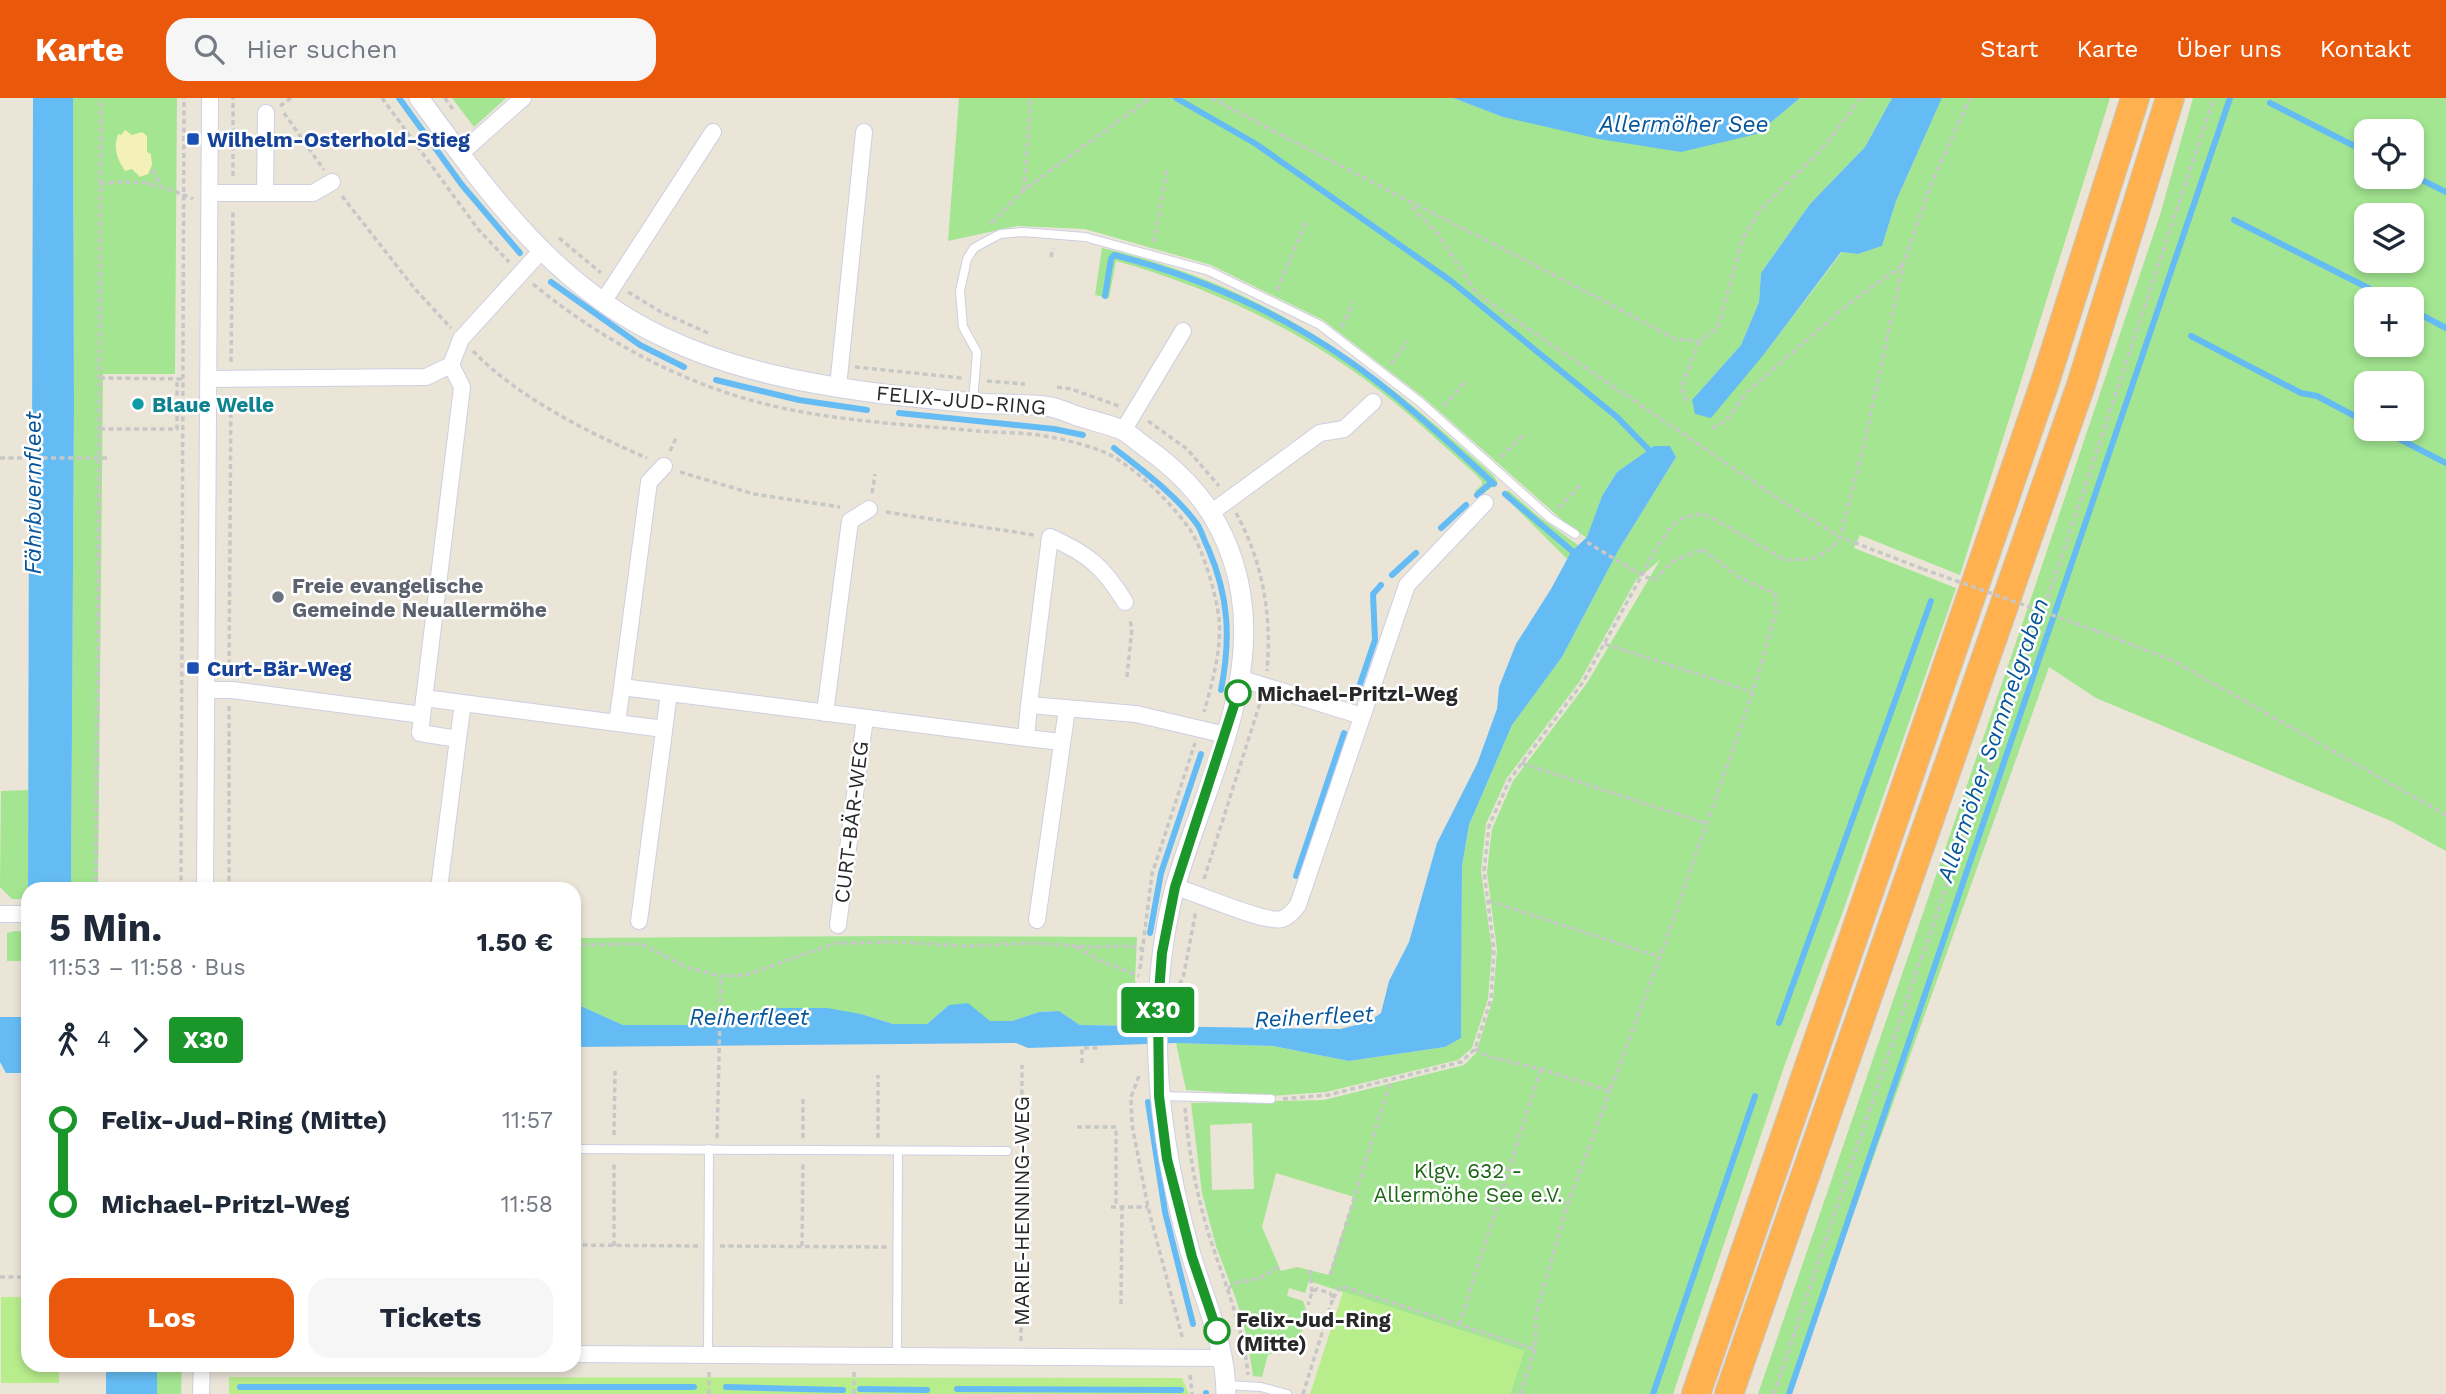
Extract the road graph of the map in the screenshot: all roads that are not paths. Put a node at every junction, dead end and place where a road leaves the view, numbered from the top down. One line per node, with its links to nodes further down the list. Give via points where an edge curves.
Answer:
1 (210, 98): 12 (street)
2 (418, 98): 9 (street, FELIX-JUD-RING)
3 (523, 98): 9 (street)
4 (2135, 98): 66 (highway, via 2046,379)
5 (2170, 98): 67 (highway, via 2081,385)
6 (269, 106): 11 (street)
7 (713, 132): 14 (street)
8 (864, 132): 18 (street)
9 (460, 154): 13 (street, FELIX-JUD-RING, via 506,215)
10 (332, 183): 11 (street, via 313,193)
11 (265, 192): 12 (street, via 233,192)
12 (209, 200): 17 (street)
13 (541, 251): 14 (street, FELIX-JUD-RING); 16 (street, via 461,339)
14 (603, 302): 18 (street, FELIX-JUD-RING, via 657,335 710,357 777,377)
15 (1183, 331): 21 (street)
16 (451, 365): 17 (street, via 426,377); 32 (street, via 462,387)
17 (208, 379): 30 (street)
18 (838, 387): 20 (street, FELIX-JUD-RING)
19 (1373, 402): 25 (street, via 1344,429 1320,433)
20 (973, 403): 21 (street, FELIX-JUD-RING, via 1051,407); 26 (lane, via 977,352 963,327 960,291 974,247 1000,234 1085,237 1209,271 1320,325)
21 (1123, 431): 25 (street, FELIX-JUD-RING, via 1172,466)
22 (664, 466): 29 (street, via 649,482)
23 (1485, 503): 38 (street, via 1407,585)
24 (869, 509): 36 (street, via 850,521)
25 (1212, 512): 28 (street, FELIX-JUD-RING, via 1234,563 1245,619)
26 (1575, 534)
27 (1125, 602): 34 (street, via 1093,559 1050,537)
28 (1241, 679): 38 (street); 42 (street, FELIX-JUD-RING)
29 (622, 687): 31 (street, CURT-BÄR-WEG); 40 (street)
30 (206, 690): 37 (street); 46 (street)
31 (669, 693): 36 (street, CURT-BÄR-WEG); 41 (street)
32 (424, 698): 33 (street); 37 (street)
33 (463, 703): 40 (street); 44 (street)
34 (1029, 705): 35 (street); 43 (street)
35 (1067, 709): 42 (street, via 1136,714); 45 (street)
36 (825, 713): 39 (street, CURT-BÄR-WEG)
37 (422, 715): 44 (street, via 420,733)
38 (1362, 716): 48 (street, via 1293,913 1283,919 1264,919)
39 (865, 718): 43 (street, CURT-BÄR-WEG); 51 (street, CURT-BÄR-WEG)
40 (617, 723): 41 (street)
41 (664, 729): 50 (street)
42 (1226, 735): 48 (street, FELIX-JUD-RING)
43 (1026, 738): 45 (street, CURT-BÄR-WEG)
44 (458, 739): 47 (street)
45 (1062, 742): 49 (street)
46 (205, 882)
47 (440, 882)
48 (1175, 887): 52 (street, FELIX-JUD-RING, via 1162,953)
49 (1037, 920)
50 (639, 921)
51 (838, 925)
52 (1159, 1096): 53 (lane); 61 (street, FELIX-JUD-RING, via 1177,1204)
53 (1271, 1099)
54 (581, 1149): 55 (lane, MARIE-HENNING-WEG)
55 (709, 1149): 56 (lane, MARIE-HENNING-WEG); 59 (lane)
56 (898, 1151): 57 (lane, MARIE-HENNING-WEG); 60 (lane)
57 (1007, 1151)
58 (581, 1354): 59 (street, MARIE-HENNING-WEG)
59 (708, 1355): 60 (street, MARIE-HENNING-WEG)
60 (897, 1356): 61 (street, MARIE-HENNING-WEG)
61 (1222, 1358): 63 (street, FELIX-JUD-RING)
62 (202, 1372): 64 (street)
63 (1226, 1390): 65 (lane, via 1249,1386)
64 (201, 1394)
65 (1287, 1394)
66 (1696, 1394)
67 (1729, 1394)

